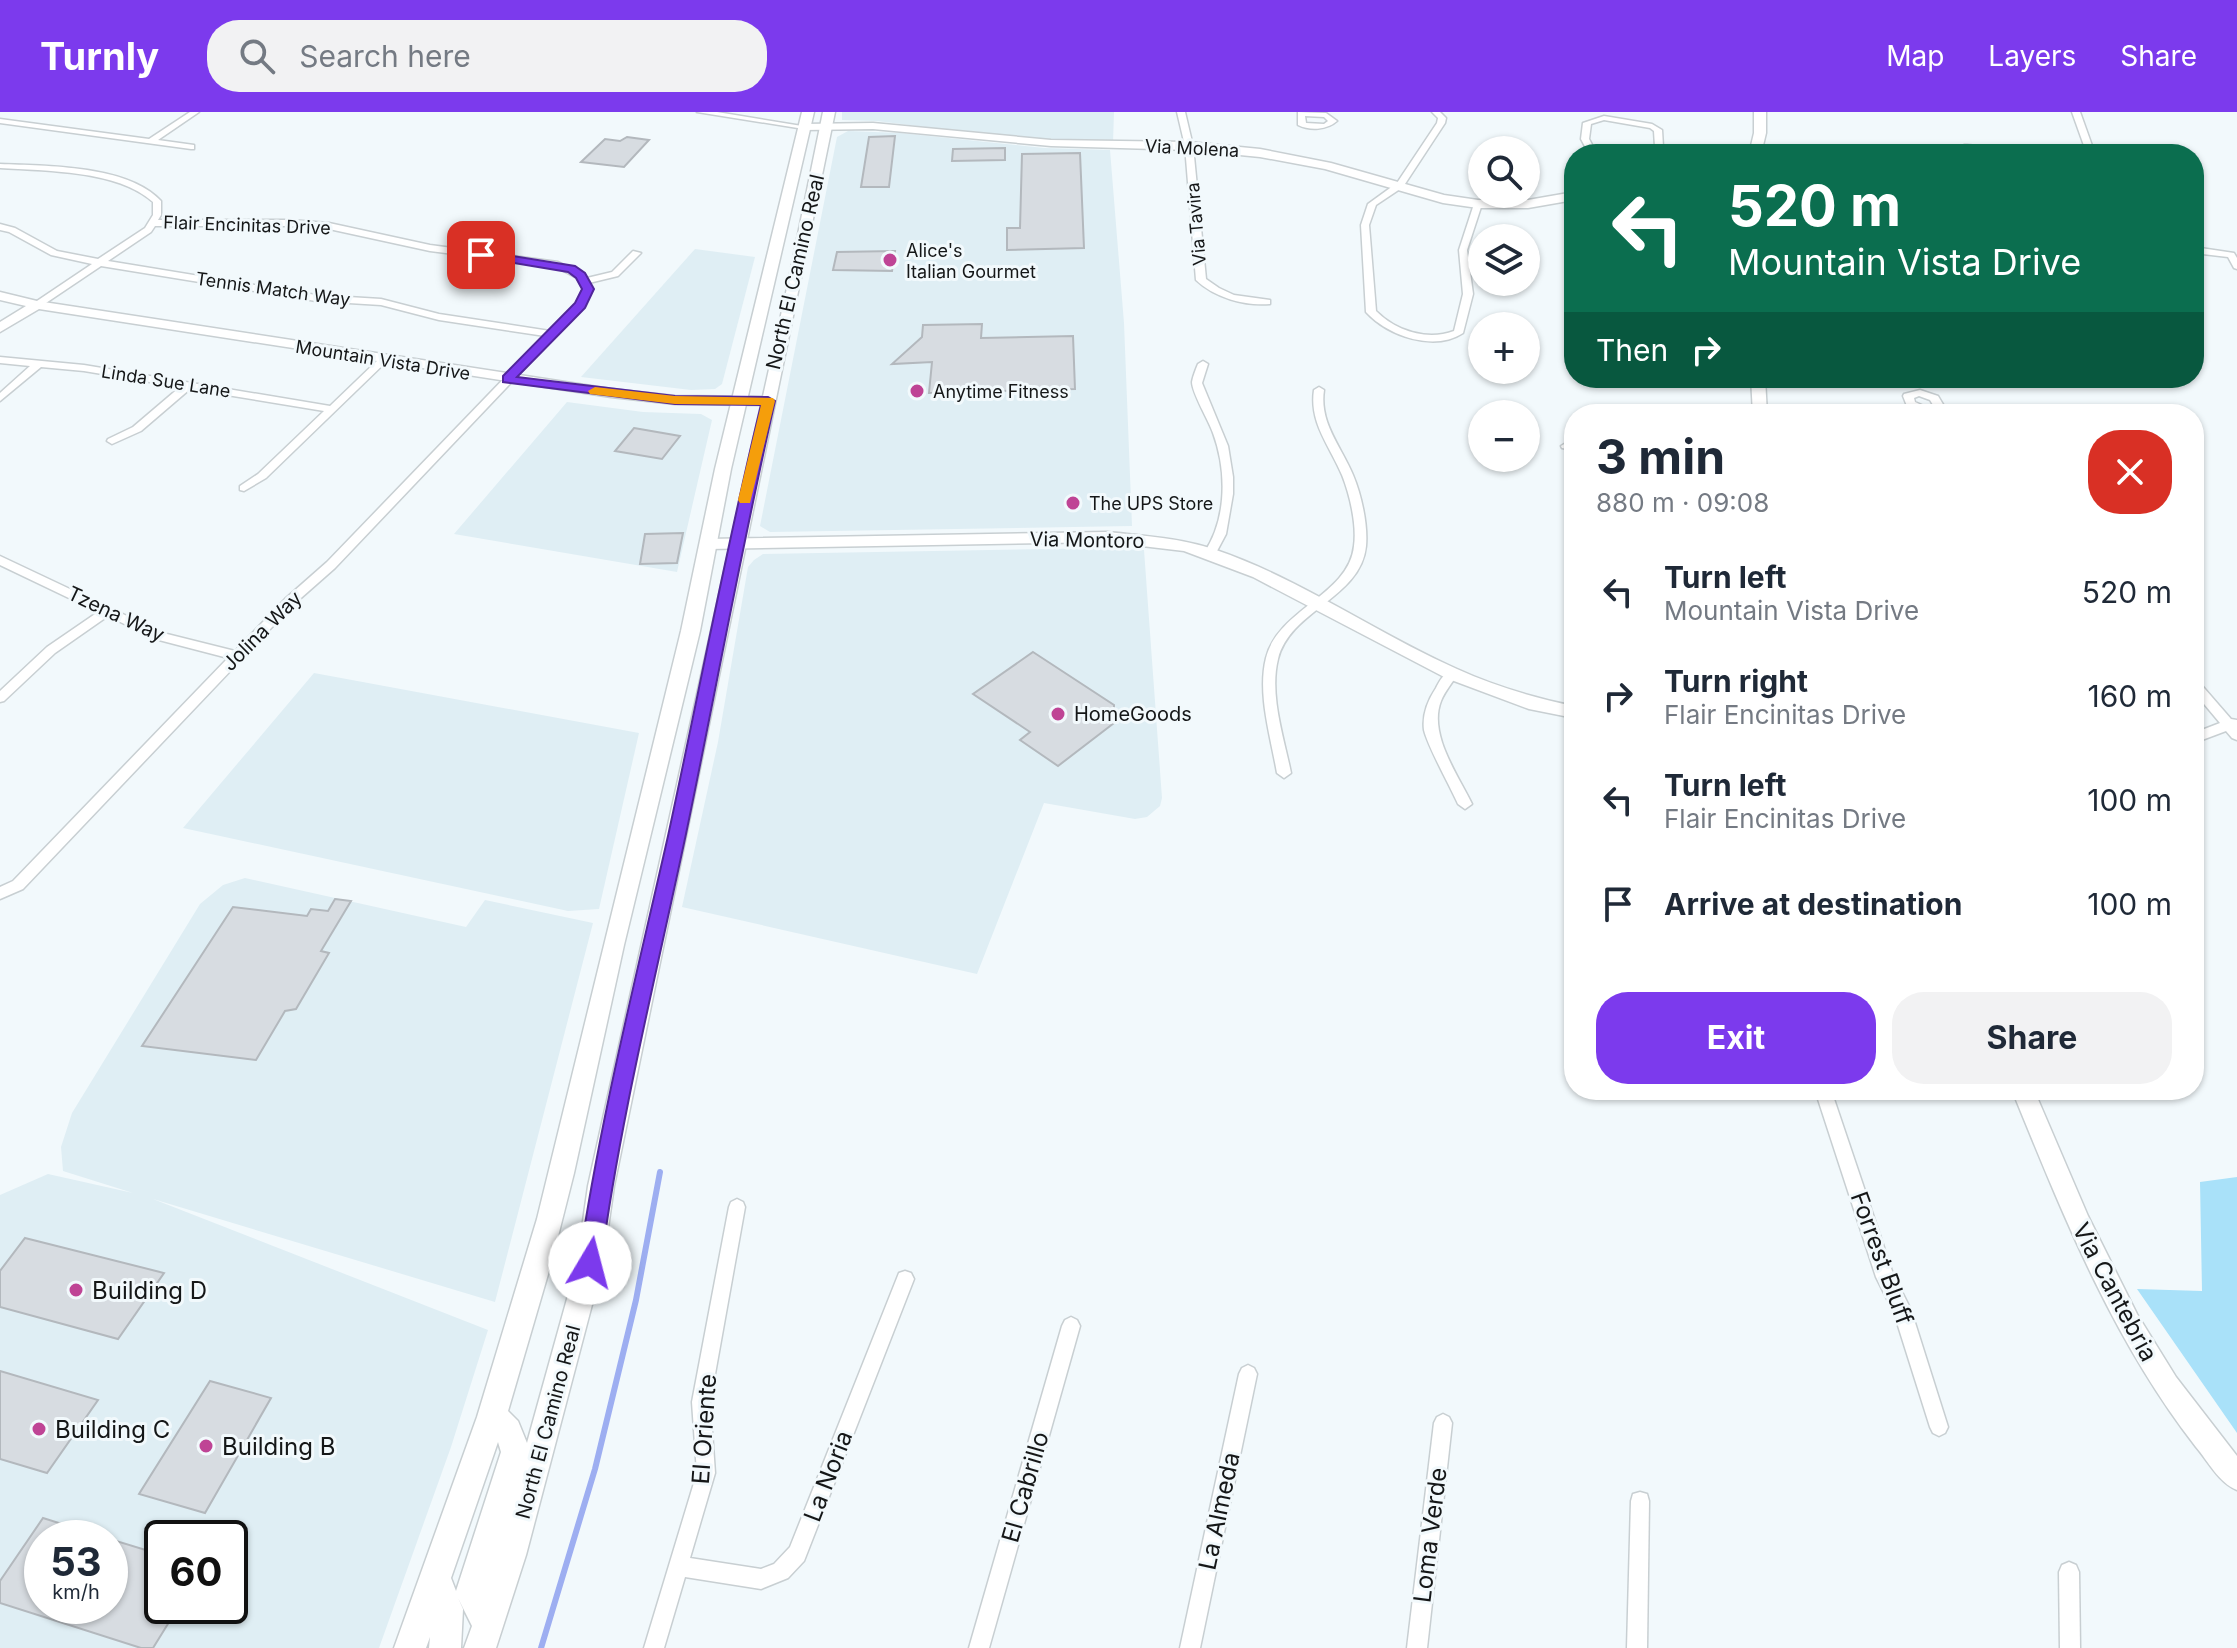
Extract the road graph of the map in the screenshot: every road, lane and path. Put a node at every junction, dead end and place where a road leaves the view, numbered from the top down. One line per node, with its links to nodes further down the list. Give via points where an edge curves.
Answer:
1 (195, 112): 11 (street)
2 (701, 112): 10 (street)
3 (808, 112): 10 (main road, North El Camino Real)
4 (1181, 112): 16 (street)
5 (1436, 112): 19 (street, via 1441,123)
6 (1760, 112): 14 (street)
7 (2076, 112): 15 (street)
8 (827, 119): 10 (street, Via Molena); 16 (street, Via Molena, via 1051,143); 27 (main road, North El Camino Real)
9 (0, 121): 11 (street)
10 (804, 127): 20 (main road, North El Camino Real)
11 (151, 141): 17 (street)
12 (1588, 144): 13 (street, via 1587,123 1596,118 1652,126 1658,130)
13 (1659, 144)
14 (1757, 144)
15 (2087, 144)
16 (1189, 146): 19 (street, Via Molena, via 1290,157); 34 (street, Via Tavira, via 1201,280 1224,294)
17 (191, 147)
18 (0, 166): 25 (street, via 40,168 146,190 158,205)
19 (1400, 185): 23 (street, Via Molena); 24 (street, via 1372,204 1365,225 1371,312 1387,326 1426,337 1447,339 1458,333 1468,294 1463,250)
20 (788, 191): 27 (main road, via 796,199 791,232); 46 (main road, North El Camino Real)
21 (1564, 198): 22 (street, Via Molena)
22 (1540, 202)
23 (1468, 203)
24 (1477, 208)
25 (154, 223): 30 (street); 32 (street, Flair Encinitas Drive, via 329,226 430,248 558,265)
26 (0, 227): 30 (street, Tennis Match Way, via 54,253)
27 (804, 239): 47 (main road, North El Camino Real)
28 (2204, 251): 31 (street, via 2231,255)
29 (636, 253): 32 (street, via 615,274)
30 (102, 263): 35 (street); 37 (street, Tennis Match Way, via 316,298 381,302 439,317)
31 (2237, 266)
32 (584, 281): 37 (street, via 586,297)
33 (0, 296): 35 (street, Mountain Vista Drive)
34 (1267, 302)
35 (37, 305): 36 (street); 39 (street, Mountain Vista Drive)
36 (0, 328)
37 (551, 334): 42 (street)
38 (0, 360): 41 (street, Linda Sue Lane)
39 (383, 360): 42 (street, Mountain Vista Drive); 48 (street)
40 (1203, 364): 53 (street, via 1197,383 1225,449 1231,485 1220,540)
41 (37, 365): 43 (street, Linda Sue Lane); 45 (street)
42 (508, 379): 46 (street, Mountain Vista Drive, via 675,400); 57 (street, Jolina Way)
43 (188, 385): 48 (street, Linda Sue Lane); 49 (street, via 137,429)
44 (1319, 390): 55 (street, via 1316,409 1351,485 1360,543 1356,561)
45 (0, 398)
46 (739, 400): 47 (street, Mountain Vista Drive); 51 (main road, North El Camino Real)
47 (768, 401): 52 (main road, North El Camino Real)
48 (332, 409): 50 (street)
49 (112, 441)
50 (244, 488)
51 (708, 544): 52 (street, Via Montoro); 59 (main road, North El Camino Real)
52 (736, 544): 53 (street, Via Montoro, via 1108,537); 66 (main road, North El Camino Real)
53 (1210, 553): 55 (street, Via Montoro)
54 (0, 560): 56 (street, Tzena Way)
55 (1316, 603): 58 (street, Via Montoro); 65 (street, via 1286,630 1271,659)
56 (107, 611): 57 (street, Tzena Way, via 159,636); 61 (street, via 51,650)
57 (237, 656): 68 (street, Jolina Way, via 18,885)
58 (1452, 674): 62 (street, Via Montoro); 67 (street, via 1437,691 1431,732)
59 (676, 691): 66 (main road, via 688,709 680,765); 75 (main road, North El Camino Real, via 538,1262)
60 (2204, 695): 63 (street)
61 (0, 698)
62 (1564, 710)
63 (2234, 727): 64 (street)
64 (2204, 735)
65 (1284, 773)
66 (689, 775): 83 (main road, North El Camino Real, via 604,1172 590,1263 544,1442)
67 (1465, 804)
68 (0, 893)
69 (1826, 1100): 77 (street, Forrest Bluff)
70 (2027, 1100): 78 (street, Via Cantebria, via 2090,1252 2124,1315 2148,1358)
71 (737, 1207): 80 (street, El Oriente, via 701,1402 706,1473)
72 (905, 1279): 80 (street, La Noria, via 797,1554 781,1571 761,1579)
73 (1071, 1326): 87 (street, El Cabrillo)
74 (1248, 1374): 88 (street, La Almeda)
75 (490, 1414): 82 (main road, North El Camino Real); 83 (main road, via 508,1431 516,1452 471,1591)
76 (1443, 1423): 89 (street, Loma Verde)
77 (1939, 1427)
78 (2237, 1477)
79 (1640, 1501): 90 (street)
80 (680, 1566): 86 (street, El Oriente)
81 (2069, 1572): 91 (street)
82 (436, 1579): 84 (main road, North El Camino Real); 85 (main road, via 447,1609)
83 (484, 1636)
84 (410, 1648)
85 (445, 1648)
86 (654, 1648)
87 (979, 1648)
88 (1190, 1648)
89 (1417, 1648)
90 (1637, 1648)
91 (2070, 1648)

